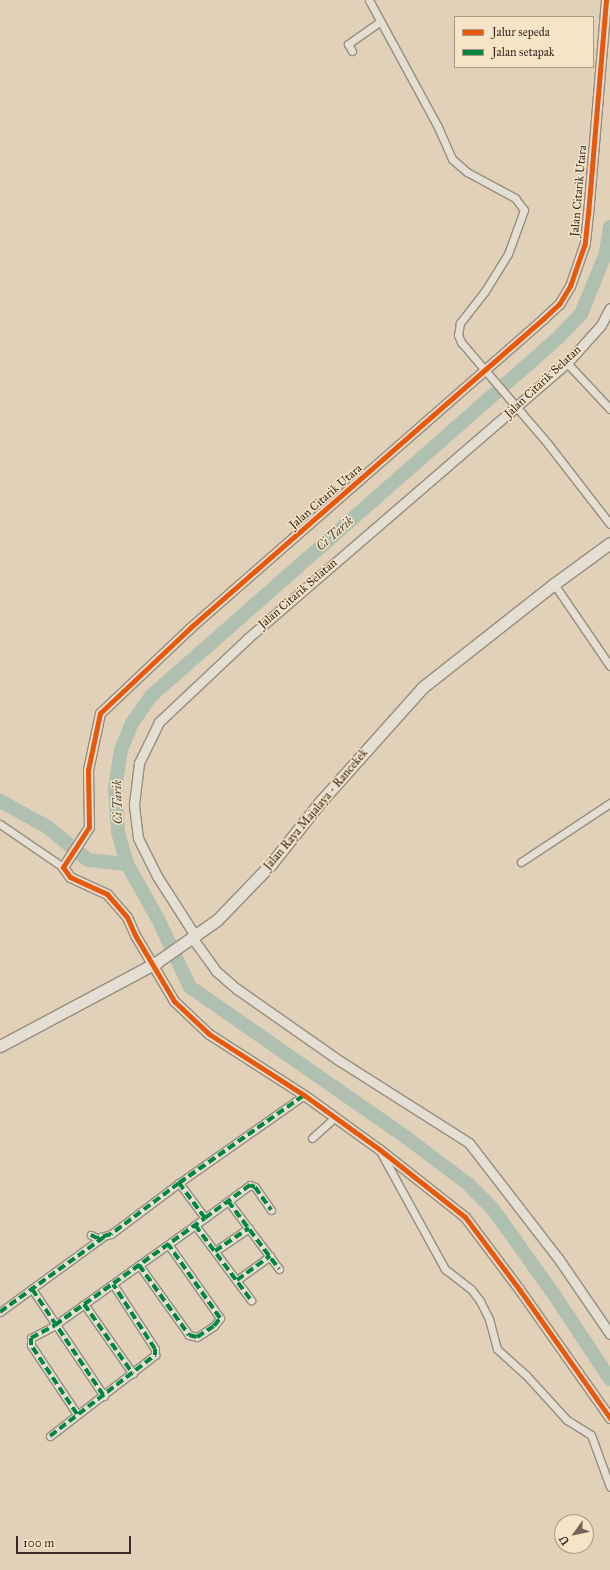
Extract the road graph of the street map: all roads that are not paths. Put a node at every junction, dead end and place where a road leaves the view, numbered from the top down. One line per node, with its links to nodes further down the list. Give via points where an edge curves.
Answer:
1 (370, 0): 3 (street)
2 (606, 0): 7 (street, Jalan Citarik Utara, via 588,214 585,242 577,272 559,304)
3 (380, 22): 4 (street, via 348,44); 7 (street, via 456,164 515,198 524,210 508,254 485,291 460,323 458,330 461,342)
4 (352, 52)
5 (610, 308): 6 (street, Jalan Citarik Selatan, via 601,325)
6 (567, 363): 8 (street, Jalan Citarik Selatan); 9 (street)
7 (486, 372): 8 (street); 17 (street, Jalan Citarik Utara, via 190,628 100,713 88,770 89,827)
8 (516, 405): 10 (street); 18 (street, Jalan Citarik Selatan, via 248,638 159,722 140,763 134,804 138,838)
9 (610, 408)
10 (610, 524)
11 (610, 543): 12 (main road, Jalan Raya Majalaya - Rancekek)
12 (554, 584): 13 (street); 18 (main road, Jalan Raya Majalaya - Rancekek, via 423,687 320,801 266,870 236,902)
13 (610, 666)
14 (610, 803): 16 (street)
15 (0, 824): 17 (street)
16 (521, 862)
17 (64, 865): 19 (street, via 70,876 108,894 127,917)
18 (194, 938): 19 (main road, Jalan Raya Majalaya - Rancekek); 45 (street, Jalan Citarik Selatan, via 216,971 237,989 340,1061 469,1143 558,1258)
19 (154, 964): 20 (main road, Jalan Raya Majalaya - Rancekek); 21 (street, via 174,1001 209,1034)
20 (0, 1046)
21 (304, 1095): 22 (street); 25 (street)
22 (335, 1117): 23 (street); 24 (street)
23 (312, 1138)
24 (379, 1149): 49 (street, via 473,1225); 51 (street, via 445,1269 471,1289 480,1301 489,1319 497,1349 526,1375 567,1420 591,1435)
25 (179, 1183): 28 (street); 32 (street)
26 (228, 1201): 27 (street, via 252,1185); 28 (street); 30 (street)
27 (271, 1210)
28 (205, 1218): 29 (street)
29 (196, 1225): 33 (street); 34 (street)
30 (249, 1228): 34 (street); 35 (street)
31 (91, 1235): 32 (street)
32 (104, 1237): 40 (street)
33 (168, 1244): 36 (street); 36 (street, via 220,1318 214,1326 197,1337 189,1335)
34 (215, 1251): 38 (street)
35 (270, 1256): 37 (street); 38 (street)
36 (139, 1266): 39 (street)
37 (279, 1269)
38 (237, 1280): 41 (street)
39 (113, 1284): 42 (street); 46 (street, via 155,1350 154,1357)
40 (32, 1289): 43 (street); 44 (street)
41 (251, 1300)
42 (84, 1304): 44 (street); 46 (street)
43 (0, 1312)
44 (55, 1325): 47 (street); 48 (street, via 33,1336 29,1342)
45 (610, 1334)
46 (133, 1374): 47 (street)
47 (104, 1396): 48 (street)
48 (77, 1414): 50 (street)
49 (610, 1418)
50 (50, 1436)
51 (610, 1487)

